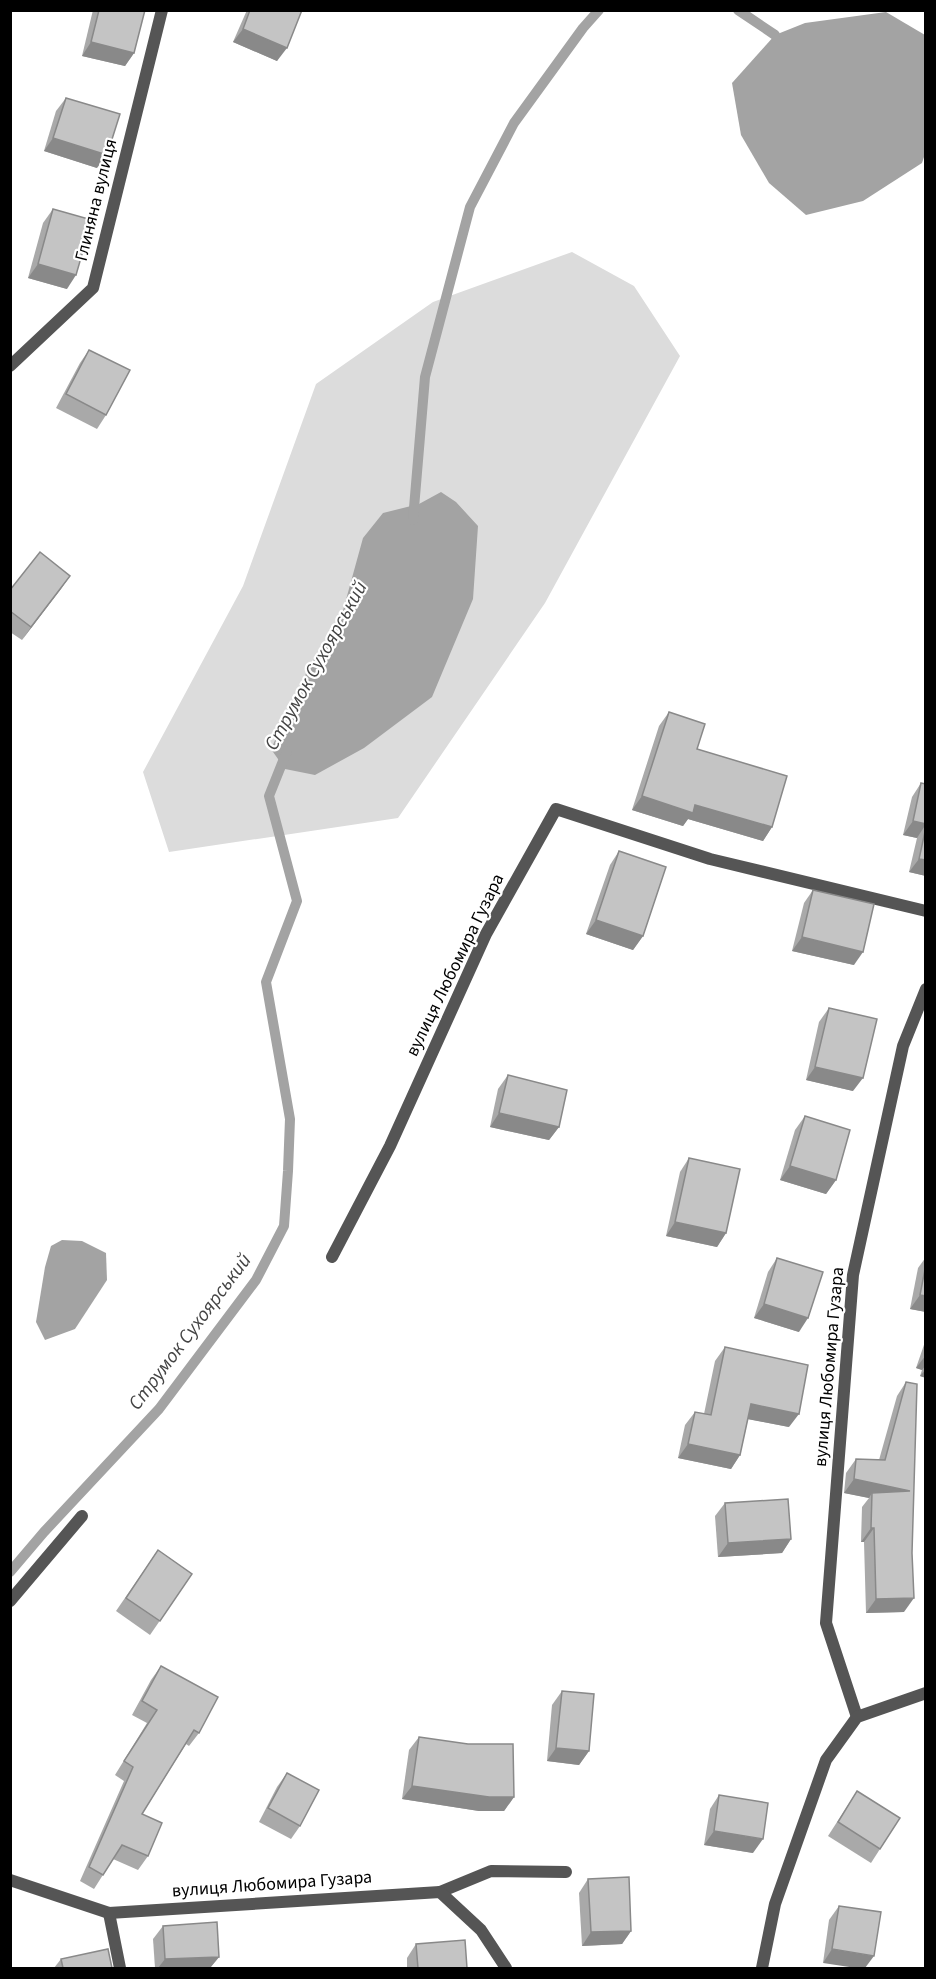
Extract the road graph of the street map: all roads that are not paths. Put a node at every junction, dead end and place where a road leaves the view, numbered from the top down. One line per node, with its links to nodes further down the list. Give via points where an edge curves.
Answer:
1 (162, 10): 2 (street, Глиняна вулиця, via 93,288)
2 (10, 366)
3 (926, 911): 5 (street, вулиця Любомира Гузара, via 710,859 556,809 486,934 390,1146)
4 (926, 989): 9 (street, вулиця Любомира Гузара, via 903,1046 853,1275 826,1623)
5 (332, 1257)
6 (82, 1516): 7 (street)
7 (10, 1601)
8 (926, 1694): 9 (street)
9 (857, 1717): 16 (street, via 826,1760 775,1904)
10 (566, 1872): 12 (street, вулиця Любомира Гузара, via 491,1871)
11 (10, 1880): 13 (street, вулиця Любомира Гузара)
12 (440, 1892): 13 (street, вулиця Любомира Гузара); 15 (street, via 481,1930)
13 (109, 1913): 14 (street)
14 (120, 1968)
15 (506, 1968)
16 (762, 1968)

